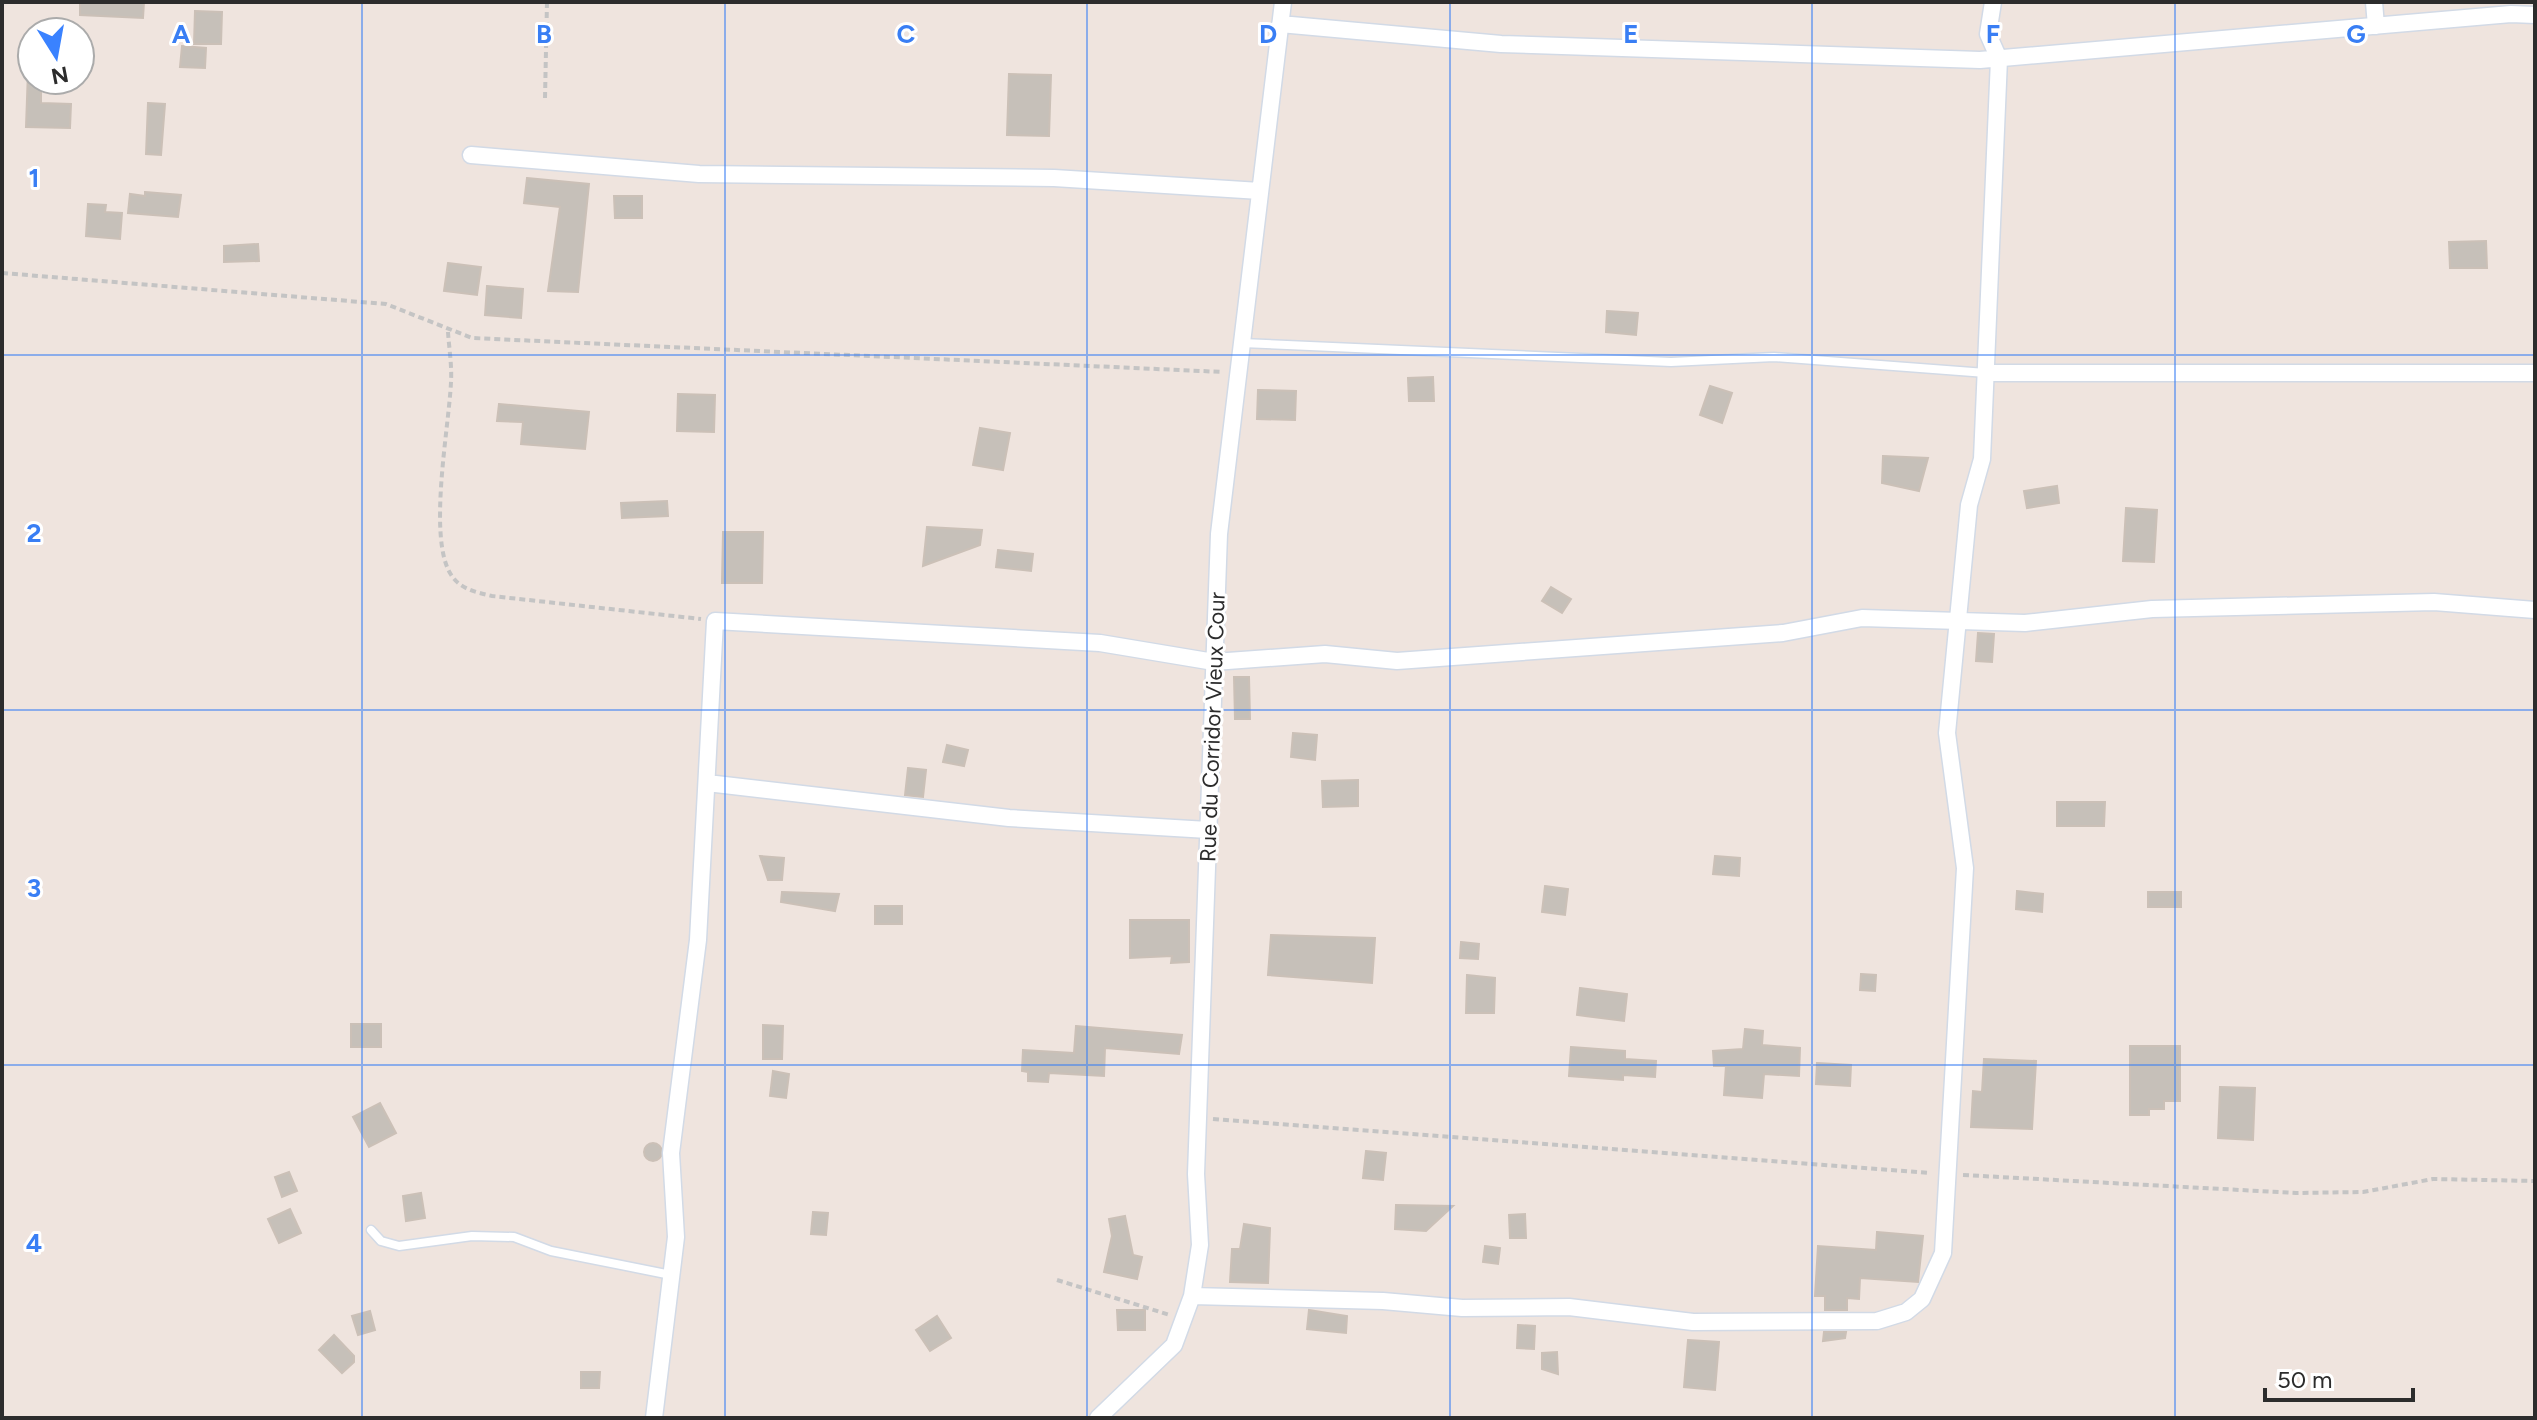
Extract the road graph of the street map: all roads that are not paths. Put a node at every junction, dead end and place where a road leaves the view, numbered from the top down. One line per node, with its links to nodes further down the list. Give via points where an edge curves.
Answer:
1 (1283, 2): 6 (street, Rue du Corridor Vieux Cour)
2 (1993, 2): 8 (street, via 1988,34)
3 (2374, 2): 7 (street)
4 (2511, 8): 5 (street); 7 (street)
5 (2535, 15)
6 (1280, 24): 8 (street, via 1501,44); 10 (street, Rue du Corridor Vieux Cour)
7 (2376, 26): 8 (street)
8 (1999, 59): 12 (street)
9 (471, 155): 10 (street, via 699,174 1054,178)
10 (1260, 191): 11 (street, Rue du Corridor Vieux Cour)
11 (1242, 343): 12 (lane, via 1671,362 1774,357); 16 (street, Rue du Corridor Vieux Cour, via 1219,534)
12 (1986, 373): 13 (street); 15 (street, via 1982,459 1969,505)
13 (2535, 373)
14 (2535, 610): 15 (street, via 2434,602 2152,609 2025,623)
15 (1957, 620): 16 (street, via 1862,618 1783,633 1397,661 1325,654); 21 (street, via 1947,733 1965,868 1950,1175 1943,1253 1922,1299 1906,1312 1877,1321 1693,1322 1569,1307 1462,1308)
16 (1214, 662): 17 (street, via 1100,643 715,621); 18 (street, Rue du Corridor Vieux Cour)
17 (707, 783): 18 (street, via 1009,818); 20 (street, via 698,940 671,1153 676,1237)
18 (1208, 830): 21 (street, Rue du Corridor Vieux Cour, via 1196,1174 1200,1245)
19 (371, 1230): 20 (lane, via 381,1241 399,1246 472,1236 514,1237 551,1251)
20 (671, 1275): 22 (street)
21 (1192, 1296): 23 (street, Rue du Corridor Vieux Cour, via 1174,1345)
22 (654, 1418)
23 (1098, 1418)

